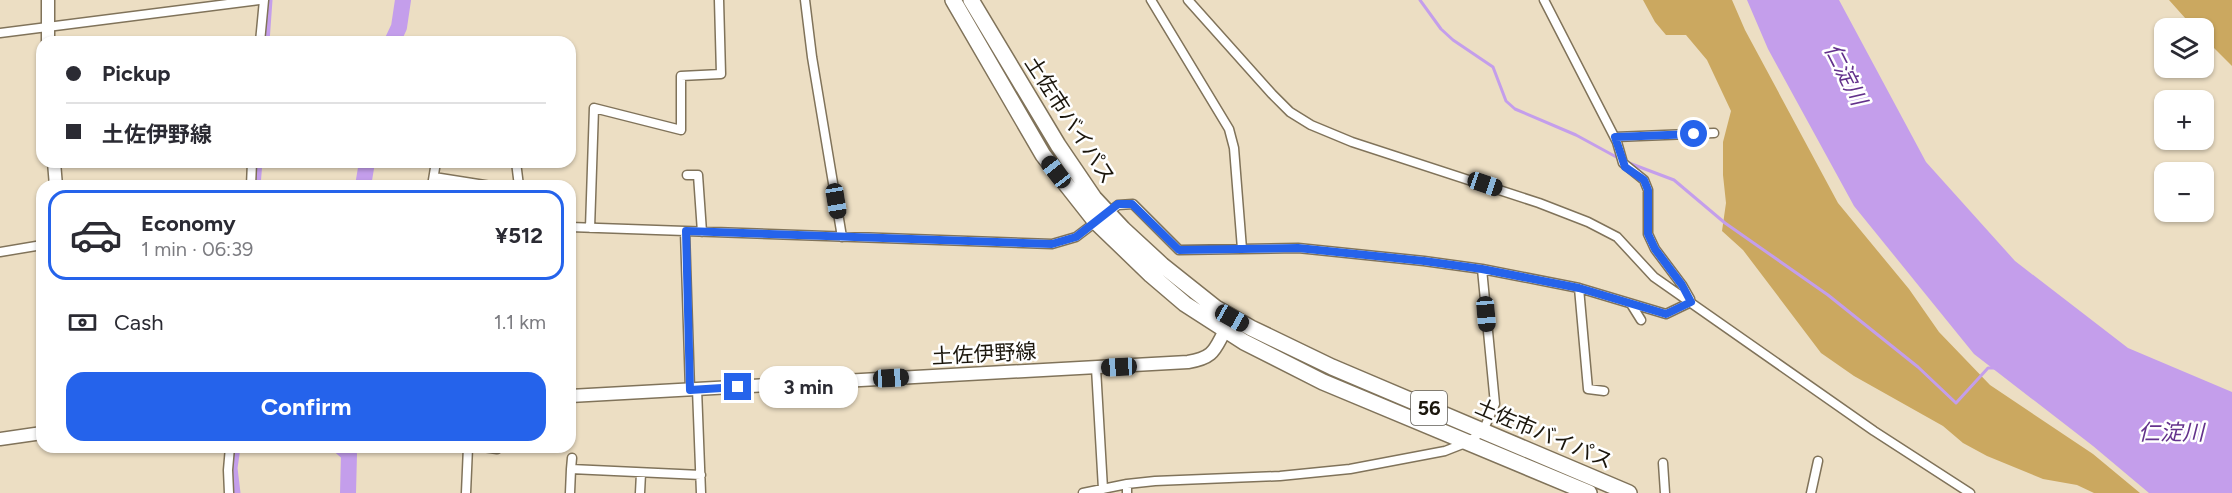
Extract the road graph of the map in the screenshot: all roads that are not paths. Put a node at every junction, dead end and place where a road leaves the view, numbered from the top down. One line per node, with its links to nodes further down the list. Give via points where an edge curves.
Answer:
1 (48, 0): 11 (main road)
2 (259, 0): 11 (street)
3 (264, 0): 14 (street)
4 (719, 0): 20 (street, via 721,74 681,76 681,130 594,108)
5 (805, 0): 23 (street)
6 (953, 0): 18 (highway, 土佐市バイパス / 56, via 1043,154)
7 (971, 0): 18 (highway, 土佐市バイパス / 56)
8 (1152, 0): 25 (street, via 1229,129)
9 (1188, 0): 29 (street, via 1272,94 1311,125 1588,222 1617,237 1654,277)
10 (1544, 0): 16 (street)
11 (48, 28): 12 (street); 13 (main road)
12 (0, 33)
13 (48, 36)
14 (261, 36)
15 (1714, 133): 16 (street)
16 (1615, 137): 29 (street, via 1625,167 1644,180 1648,190 1648,234)
17 (687, 175): 22 (street, via 698,175)
18 (1101, 216): 23 (street, via 1076,237 1052,244); 25 (street, via 1118,204 1132,204 1179,250); 32 (highway, 土佐市バイパス / 56, via 1176,297)
19 (576, 227): 20 (street)
20 (590, 228): 21 (street)
21 (686, 231): 22 (street); 34 (street)
22 (702, 231): 23 (street)
23 (842, 237)
24 (36, 246): 26 (street)
25 (1242, 249): 27 (street, via 1298,248)
26 (0, 252)
27 (1482, 269): 28 (street); 37 (street, via 1495,404)
28 (1579, 288): 30 (street); 35 (street, via 1588,389)
29 (1691, 302): 30 (street, via 1666,314); 61 (street, via 1874,431)
30 (1630, 304): 31 (street)
31 (1641, 320)
32 (1228, 325): 33 (main road, 土佐伊野線, via 1212,353 1202,360); 37 (highway, 土佐市バイパス / 56); 40 (highway, 土佐市バイパス / 56, via 1323,382)
33 (1096, 368): 34 (main road, 土佐伊野線); 50 (street)
34 (693, 390): 36 (main road, 土佐伊野線); 48 (street)
35 (1604, 391)
36 (576, 396)
37 (1483, 431): 40 (street); 58 (highway, 土佐市バイパス / 56)
38 (36, 434): 39 (main road)
39 (0, 439)
40 (1468, 442): 49 (street, via 1445,451 1350,469 1155,481); 57 (highway, 土佐市バイパス / 56)
41 (229, 453): 51 (street)
42 (468, 453): 52 (street)
43 (572, 458): 46 (street)
44 (1818, 461): 60 (street)
45 (1663, 463): 59 (street)
46 (571, 469): 47 (street); 53 (street)
47 (641, 473): 48 (street); 54 (street)
48 (701, 475): 55 (street)
49 (1127, 488): 50 (street)
50 (1103, 489): 56 (street)
51 (229, 493)
52 (466, 493)
53 (570, 493)
54 (640, 493)
55 (701, 493)
56 (1083, 493)
57 (1588, 493)
58 (1629, 493)
59 (1665, 493)
60 (1811, 493)
61 (1971, 493)

